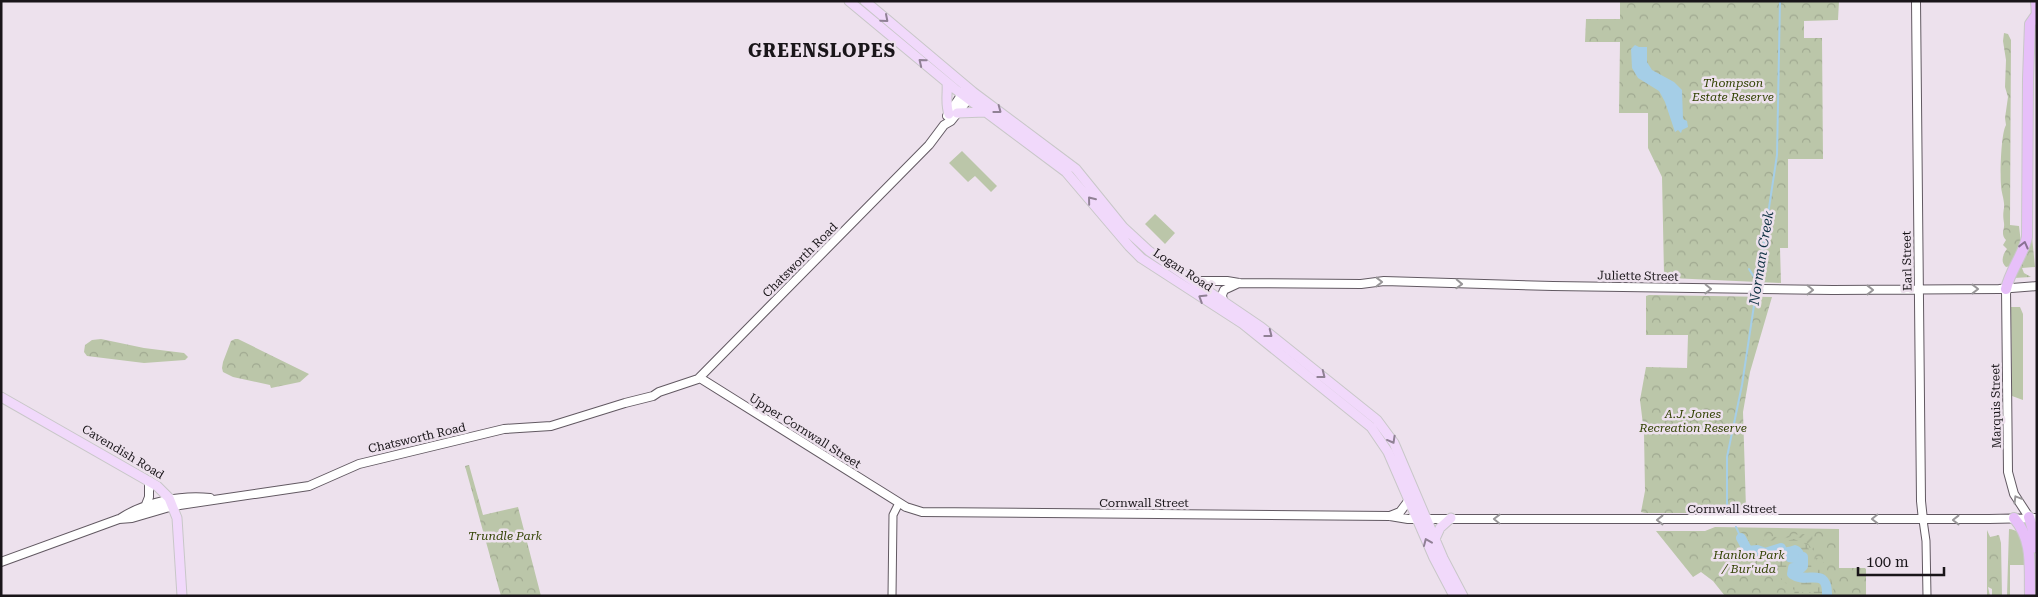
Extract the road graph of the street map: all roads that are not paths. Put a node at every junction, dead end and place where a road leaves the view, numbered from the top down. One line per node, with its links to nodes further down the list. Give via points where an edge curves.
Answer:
1 (849, 1): 6 (main road, Logan Road, one-way to 1)
2 (865, 1): 7 (main road, Logan Road, one-way to 7)
3 (1916, 1): 14 (main road, Earl Street)
4 (2036, 1): 5 (highway)
5 (2037, 15): 13 (highway, one-way to 5, via 2024,250 2026,237 2030,24)
6 (947, 83): 7 (main road, Logan Road); 9 (main road, via 946,107)
7 (968, 93): 8 (main road, Logan Road); 9 (main road, Chatsworth Road); 10 (main road, Logan Road, one-way to 10, via 1076,169 1135,240)
8 (986, 112): 9 (main road); 19 (main road, Logan Road, one-way to 8, via 1385,446 1368,424 1243,324 1136,253 1073,178)
9 (953, 113): 16 (main road, Chatsworth Road, via 934,139)
10 (1192, 281): 11 (main road, Juliette Street); 15 (main road, Logan Road)
11 (1239, 283): 14 (main road, Juliette Street, one-way to 14, via 1361,284 1384,281); 15 (main road, via 1224,290)
12 (2037, 286): 13 (main road, Juliette Street)
13 (2006, 289): 14 (main road, Juliette Street, one-way to 13); 27 (main road, Marquis Street, one-way to 13, via 2015,497 2008,472)
14 (1919, 290): 29 (main road, Earl Street)
15 (1223, 301): 24 (main road, Logan Road, one-way to 24, via 1261,327 1382,425 1394,443)
16 (700, 378): 20 (main road, Chatsworth Road, via 551,426 504,429 359,464 309,486 215,499 200,497); 21 (main road, Upper Cornwall Street)
17 (1, 397): 18 (main road, Cavendish Road)
18 (149, 481): 20 (main road, Cavendish Road, via 161,489); 22 (main road, via 150,497)
19 (1409, 500): 23 (main road, via 1402,510); 24 (main road, Logan Road)
20 (172, 503): 22 (main road, Chatsworth Road); 28 (main road, Chatsworth Road); 33 (main road, via 178,522)
21 (899, 503): 23 (main road, Cornwall Street, via 914,511 927,512); 34 (street, via 893,515)
22 (145, 507): 28 (main road, Chatsworth Road)
23 (1390, 516): 24 (main road)
24 (1422, 518): 25 (main road, Cornwall Street); 30 (main road, Logan Road); 35 (main road, Logan Road, one-way to 24, via 1439,569)
25 (1451, 518): 29 (main road, Cornwall Street, one-way to 25); 30 (main road, via 1440,528)
26 (2014, 518): 27 (main road, Cornwall Street); 29 (main road, Cornwall Street, one-way to 29); 31 (highway, via 2026,535)
27 (2033, 518): 31 (highway)
28 (119, 520): 32 (main road, Chatsworth Road)
29 (1923, 520): 37 (street)
30 (1435, 539): 36 (main road, Logan Road)
31 (2030, 558): 38 (highway)
32 (1, 562)
33 (182, 596)
34 (892, 596)
35 (1454, 596)
36 (1463, 596)
37 (1927, 596)
38 (2030, 596)

